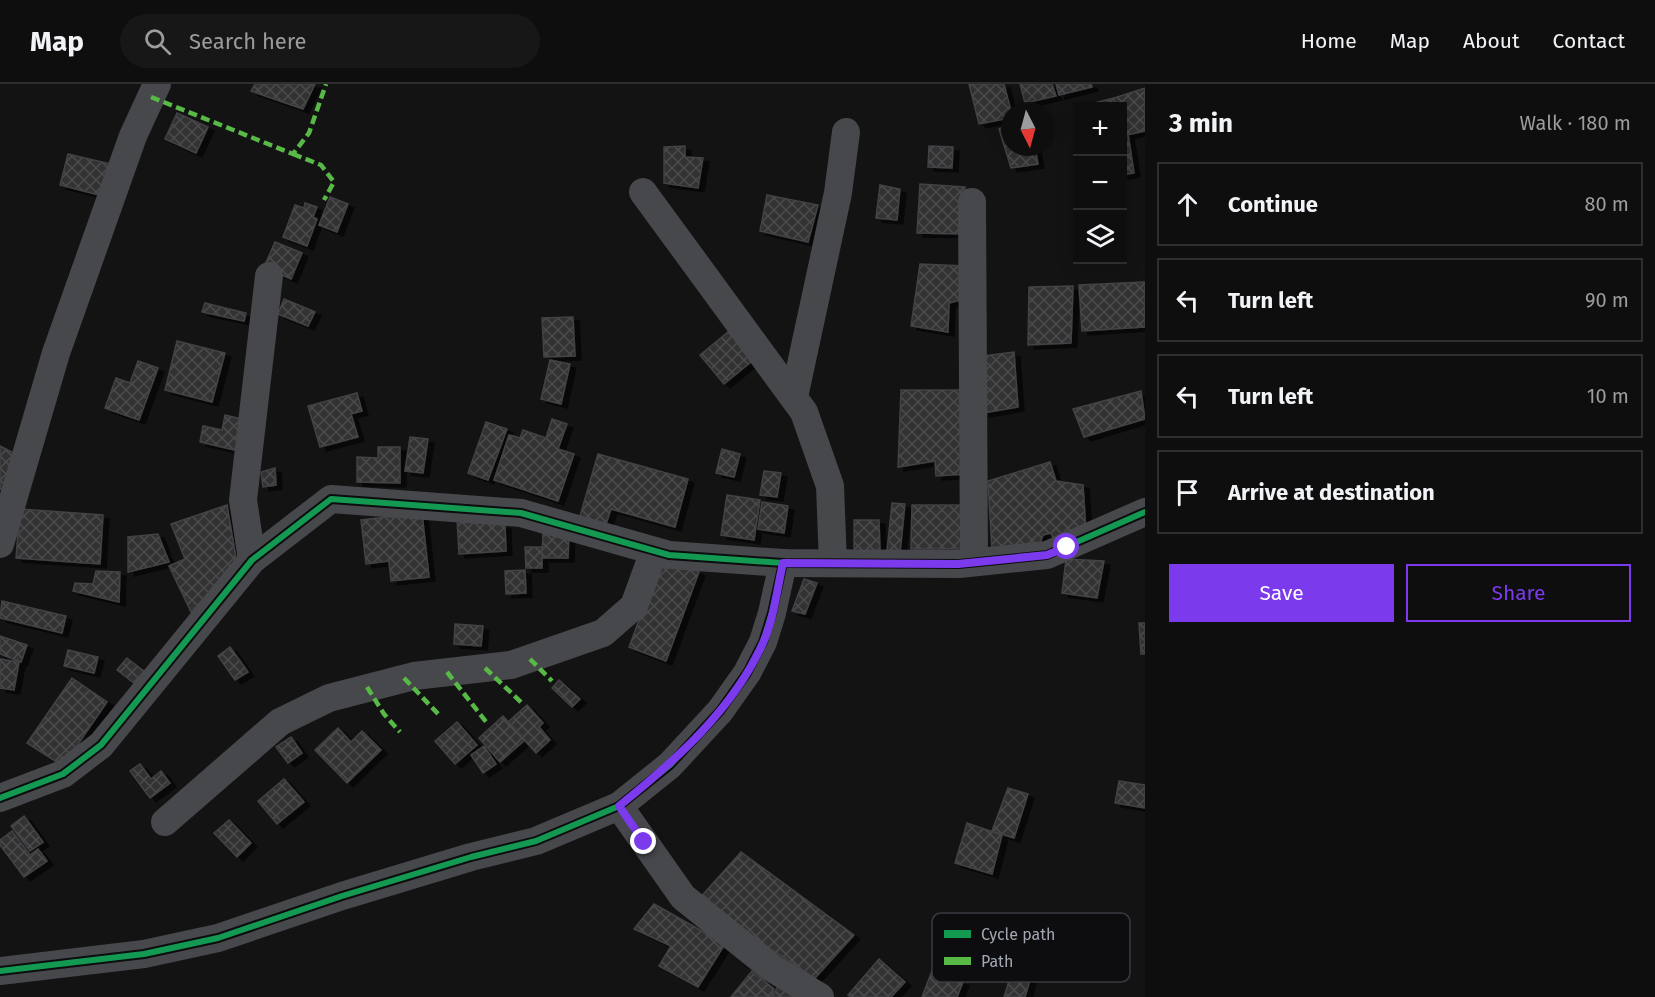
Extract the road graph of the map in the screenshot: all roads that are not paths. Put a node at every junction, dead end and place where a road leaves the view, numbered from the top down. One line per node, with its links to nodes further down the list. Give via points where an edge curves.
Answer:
1 (157, 84): 8 (street, via 133,136 56,353)
2 (846, 132): 6 (street, via 838,193)
3 (643, 192): 6 (street)
4 (972, 202): 11 (street)
5 (269, 276): 10 (street, via 243,500)
6 (794, 398): 13 (street, via 804,412 830,486)
7 (1145, 512): 11 (street, via 1047,555)
8 (0, 544)
9 (654, 551): 10 (street, via 521,513 331,500); 12 (street); 16 (street, via 634,606 603,633 511,666 414,676 329,698 280,723)
10 (252, 560): 14 (street, via 101,745 63,774)
11 (974, 562): 13 (street)
12 (783, 563): 13 (street); 15 (street, via 763,642 747,673 720,711 670,765)
13 (833, 563)
14 (0, 798)
15 (619, 806): 17 (street, via 536,841 385,883 218,938 144,954); 18 (street, via 683,897 772,968)
16 (165, 822)
17 (0, 971)
18 (820, 997)

